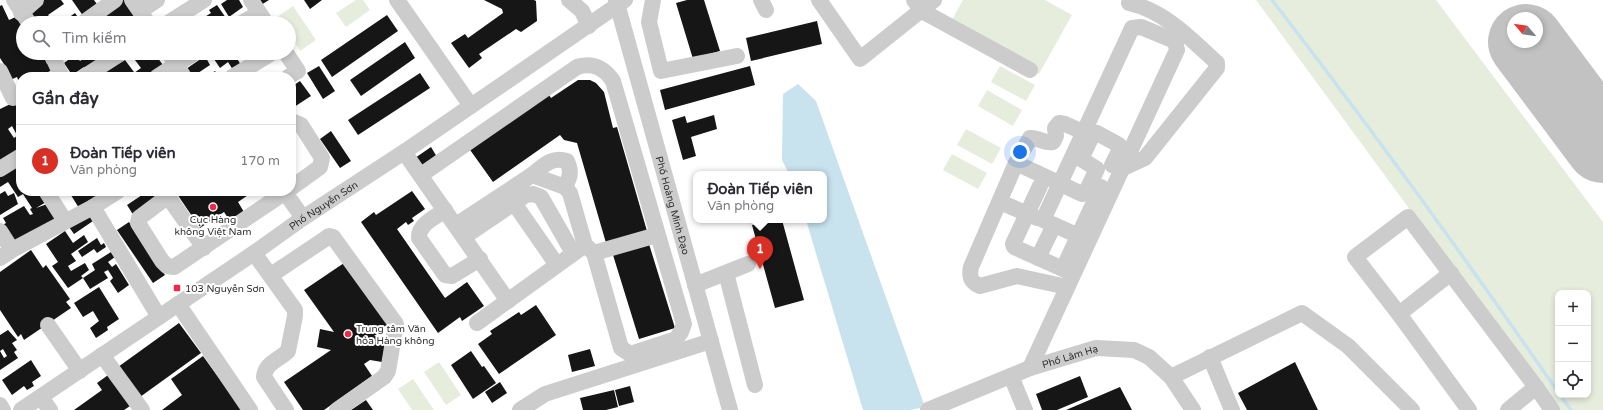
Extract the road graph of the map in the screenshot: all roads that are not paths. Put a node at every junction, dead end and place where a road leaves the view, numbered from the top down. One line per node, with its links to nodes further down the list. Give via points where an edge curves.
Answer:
1 (3, 0): 11 (street)
2 (36, 0): 17 (street)
3 (115, 0): 18 (street)
4 (157, 0): 16 (street)
5 (204, 0): 19 (street)
6 (396, 0): 35 (street)
7 (570, 0): 20 (street, via 582,11)
8 (666, 0): 14 (street)
9 (819, 0): 15 (street, via 860,59)
10 (934, 0): 15 (street)
11 (0, 2)
12 (620, 2): 20 (street, Phố Nguyễn Sơn); 79 (street, Phố Hoàng Minh Đạo)
13 (1129, 3): 42 (street, via 1145,6 1178,27 1217,63 1217,68 1145,158)
14 (652, 4): 21 (street, via 649,22 661,71)
15 (918, 6): 27 (street)
16 (140, 11)
17 (21, 12)
18 (93, 16)
19 (179, 16)
20 (589, 26): 35 (street, Phố Nguyễn Sơn)
21 (737, 56)
22 (55, 60): 29 (street)
23 (110, 60): 30 (street)
24 (260, 60): 32 (street)
25 (291, 60): 33 (street, via 298,71)
26 (176, 65): 31 (street)
27 (1030, 70)
28 (0, 71): 34 (street)
29 (60, 72)
30 (92, 72)
31 (165, 72)
32 (240, 72)
33 (296, 72)
34 (11, 99)
35 (472, 106): 38 (street, Phố Nguyễn Sơn)
36 (296, 123): 46 (street, via 301,125 322,158 320,167)
37 (1083, 132): 40 (street, via 1059,123 1055,128 1056,136 1053,142 1030,138); 42 (street, via 1132,28 1141,27 1174,41 1176,50); 45 (street)
38 (404, 152): 44 (street); 60 (street, Phố Nguyễn Sơn)
39 (16, 159): 41 (street)
40 (1016, 163): 45 (street); 55 (street)
41 (0, 169)
42 (1121, 169): 66 (street)
43 (532, 175): 48 (street); 48 (street, via 551,160 559,158 567,161 571,169); 64 (street)
44 (421, 176): 58 (street); 65 (street, via 577,67 593,65 608,74 613,81)
45 (1059, 183): 62 (street); 66 (street, via 1082,194 1086,192 1097,169 1081,159 1094,135 1097,134 1119,145 1120,149)
46 (296, 184)
47 (1040, 186): 59 (street)
48 (565, 187): 68 (street, via 570,193)
49 (49, 196): 61 (street)
50 (110, 196): 57 (street)
51 (164, 196): 67 (street, via 139,218 138,223 162,261 174,268)
52 (167, 196): 67 (street)
53 (280, 196): 67 (street)
54 (290, 196): 60 (street)
55 (1000, 202): 59 (street); 78 (street, via 971,266 970,275 973,283 980,286 1017,276)
56 (514, 203): 64 (street); 68 (street, via 526,195 534,194 541,197); 74 (street)
57 (93, 207): 61 (street); 83 (street)
58 (445, 210): 64 (street); 72 (street, via 419,232 419,238 445,275 452,276)
59 (1027, 214): 62 (street); 71 (street, via 1013,244 1014,247)
60 (303, 218): 69 (street, Phố Nguyễn Sơn)
61 (65, 221): 70 (street)
62 (1048, 222): 66 (street); 71 (street)
63 (0, 231): 70 (street)
64 (460, 231): 72 (street)
65 (657, 235): 68 (street); 68 (street, via 684,324 676,339 630,354 621,348)
66 (1083, 238): 78 (street)
67 (204, 248)
68 (584, 250): 74 (street)
69 (254, 253): 77 (street); 81 (street, Phố Nguyễn Sơn)
70 (6, 254)
71 (1038, 258): 78 (street)
72 (480, 259): 80 (street)
73 (748, 264): 75 (street)
74 (557, 265): 80 (street)
75 (726, 273): 79 (street); 93 (street)
76 (1451, 273): 82 (street); 82 (street, via 1408,217 1355,257); 94 (street)
77 (271, 275): 101 (street, via 295,310 288,351 268,365 264,371 264,378); 102 (street, via 329,236 333,237 396,324 388,371 384,378)
78 (1068, 277): 89 (street)
79 (695, 285): 86 (street, Phố Hoàng Minh Đạo)
80 (508, 301): 84 (street)
81 (178, 304): 83 (street, Phố Nguyễn Sơn); 100 (street)
82 (1399, 314): 110 (street)
83 (159, 317): 87 (street, Phố Nguyễn Sơn)
84 (477, 323)
85 (48, 325): 90 (street)
86 (711, 341): 103 (street, via 545,394); 104 (street, Phố Hoàng Minh Đạo)
87 (102, 355): 90 (street, Phố Nguyễn Sơn); 99 (street)
88 (1210, 357): 92 (street); 108 (street); 109 (street, via 1302,313 1348,346)
89 (1030, 368): 91 (street, Phố Lâm Hạ); 92 (street, Phố Lâm Hạ, via 1096,348 1114,348 1134,350 1149,357)
90 (80, 370): 95 (street, Phố Nguyễn Sơn)
91 (1011, 376): 105 (street, Phố Lâm Hạ); 106 (street)
92 (1171, 377): 107 (street, Phố Lâm Hạ)
93 (755, 385)
94 (1536, 387): 111 (street); 112 (street)
95 (45, 404): 98 (street, Phố Nguyễn Sơn)
96 (0, 405): 97 (street)
97 (3, 410)
98 (21, 410)
99 (142, 410)
100 (250, 410)
101 (286, 410)
102 (337, 410)
103 (520, 410)
104 (730, 410)
105 (928, 410)
106 (1024, 410)
107 (1193, 410)
108 (1232, 410)
109 (1412, 410)
110 (1469, 410)
111 (1508, 410)
112 (1552, 410)

